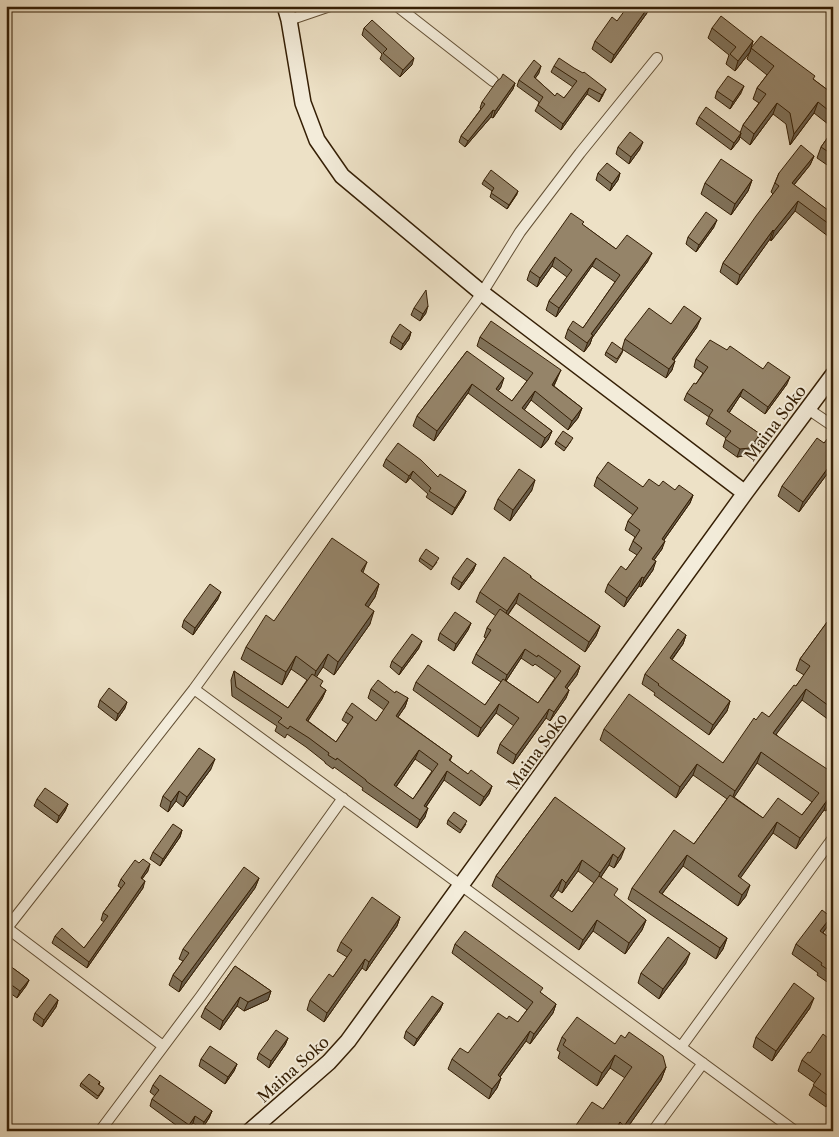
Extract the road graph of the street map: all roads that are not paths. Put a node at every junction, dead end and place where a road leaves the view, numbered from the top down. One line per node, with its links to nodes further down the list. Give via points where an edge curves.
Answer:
1 (330, 6): 3 (street)
2 (397, 6): 5 (street)
3 (287, 13): 6 (street, via 303,103 317,140 342,176)
4 (657, 58): 6 (street, via 520,232)
5 (493, 81)
6 (482, 293): 10 (street); 11 (street)
7 (833, 375): 8 (street, Maina Soko)
8 (808, 408): 9 (street); 10 (street, Maina Soko)
9 (833, 426)
10 (745, 493): 14 (street, Maina Soko)
11 (194, 688): 12 (street); 15 (street, via 7,928)
12 (343, 798): 14 (street); 15 (street)
13 (833, 838): 16 (street)
14 (461, 885): 16 (street); 19 (street, Maina Soko, via 348,1041 329,1062)
15 (163, 1046): 18 (street)
16 (681, 1047): 17 (street)
17 (703, 1063): 20 (street); 21 (street)
18 (100, 1131)
19 (250, 1131)
20 (652, 1131)
21 (795, 1131)

